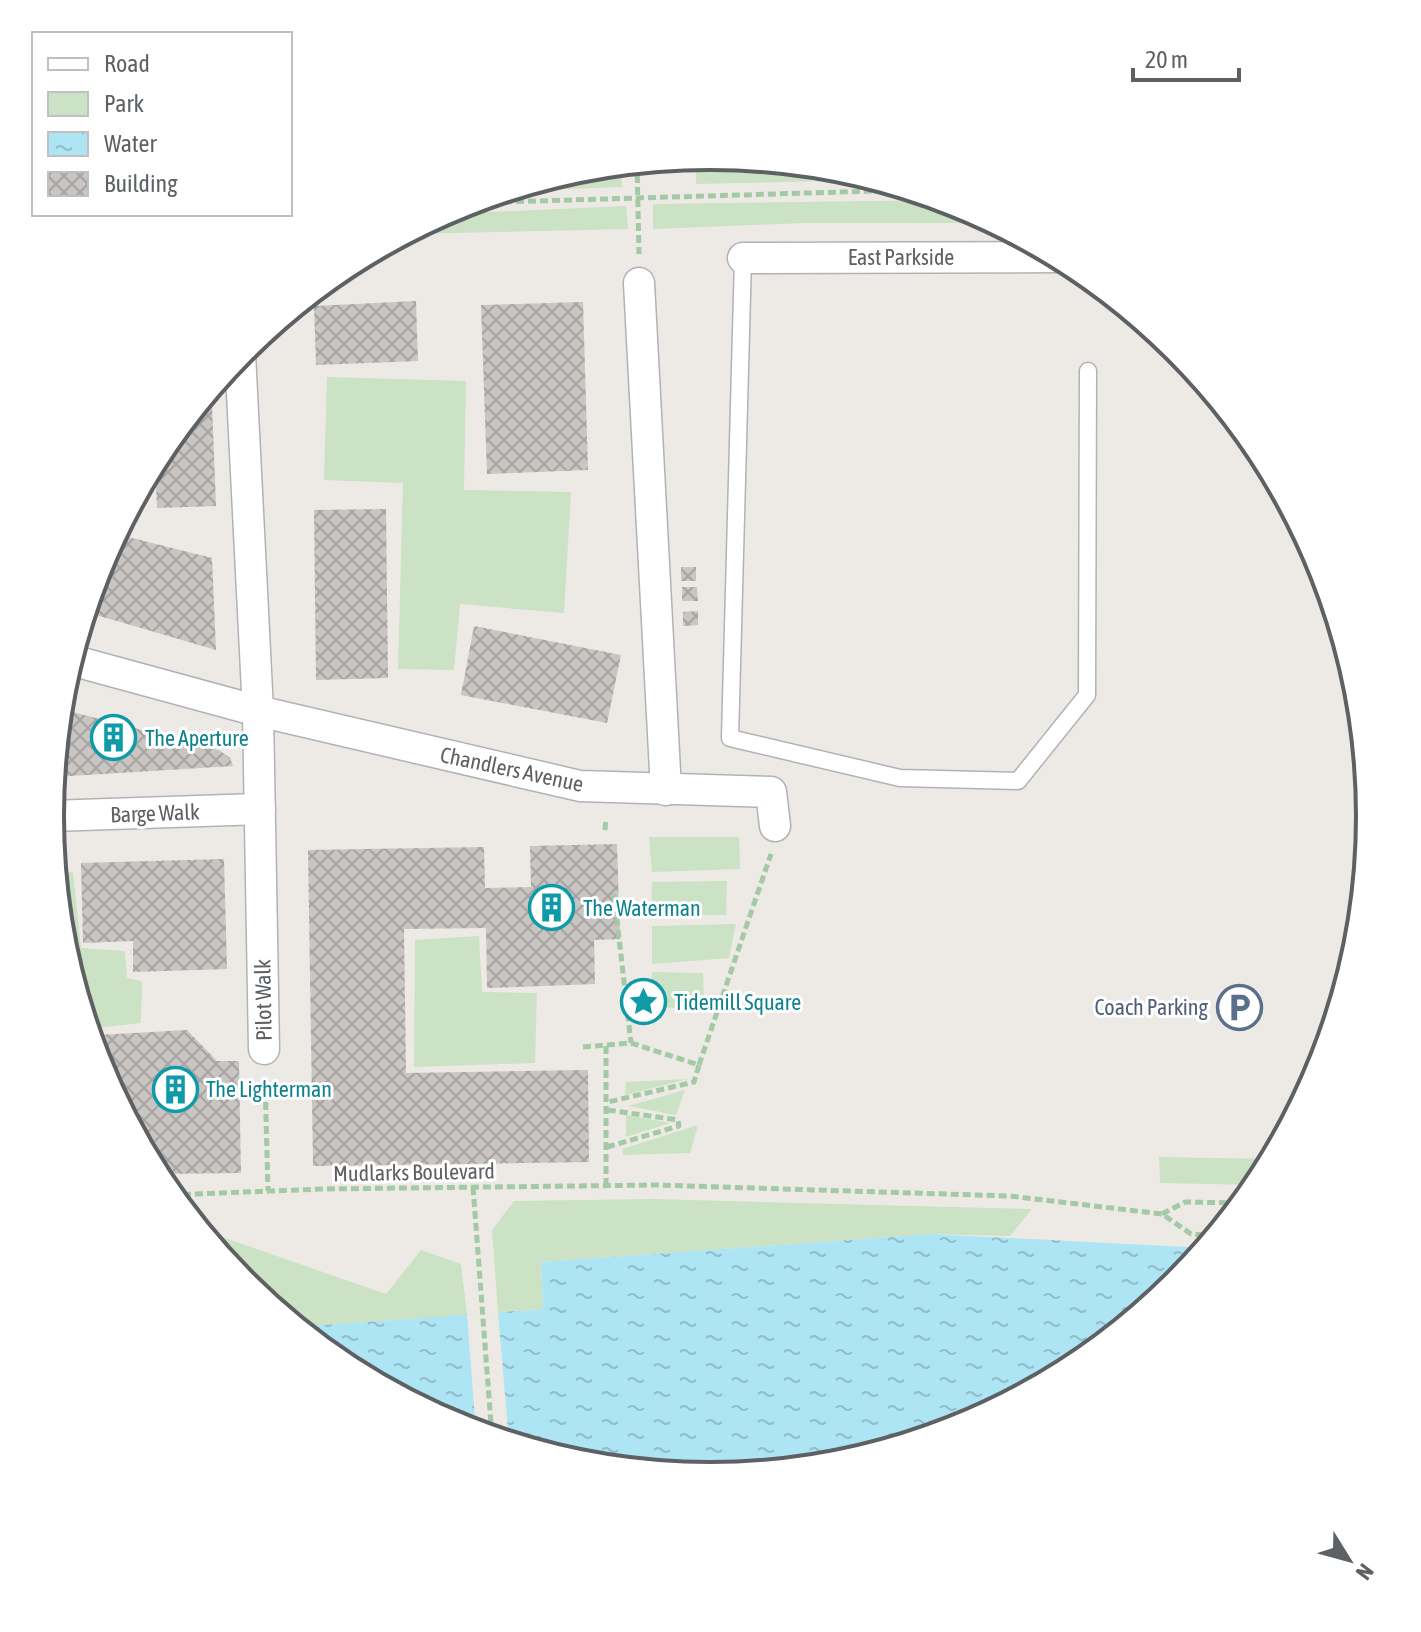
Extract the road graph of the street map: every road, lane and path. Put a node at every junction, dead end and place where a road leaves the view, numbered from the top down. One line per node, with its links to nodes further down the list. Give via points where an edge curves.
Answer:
1 (637, 174): 3 (path)
2 (873, 191): 3 (path)
3 (637, 196): 4 (path); 7 (path)
4 (512, 201)
5 (1036, 257): 6 (street, East Parkside)
6 (743, 258): 8 (lane, via 730,738 900,778 1018,781 1087,695)
7 (639, 271): 12 (street)
8 (1088, 371)
9 (241, 372): 11 (street)
10 (83, 663): 11 (street, Chandlers Avenue)
11 (258, 711): 12 (street, Chandlers Avenue, via 580,786); 13 (street)
12 (666, 790): 15 (street, Chandlers Avenue, via 771,792)
13 (260, 809): 14 (street, Barge Walk); 20 (street, Pilot Walk)
14 (64, 816)
15 (775, 826): 21 (path, via 776,839)
16 (614, 894): 17 (path)
17 (631, 1043): 18 (path); 21 (path)
18 (606, 1045): 19 (path); 22 (path)
19 (583, 1047)
20 (264, 1049): 27 (path, Pilot Walk)
21 (699, 1065): 22 (path, via 694,1082)
22 (608, 1102): 23 (path)
23 (608, 1110): 24 (path); 24 (path, via 678,1120 679,1126)
24 (607, 1147): 25 (path)
25 (606, 1186): 26 (path, Mudlarks Boulevard); 30 (path, Mudlarks Boulevard, via 1010,1196)
26 (473, 1187): 27 (path, Mudlarks Boulevard); 32 (path)
27 (268, 1191): 28 (path, Mudlarks Boulevard)
28 (187, 1194)
29 (1228, 1203): 30 (path, via 1185,1202)
30 (1162, 1214): 31 (path, via 1191,1234)
31 (1203, 1235)
32 (491, 1423)

